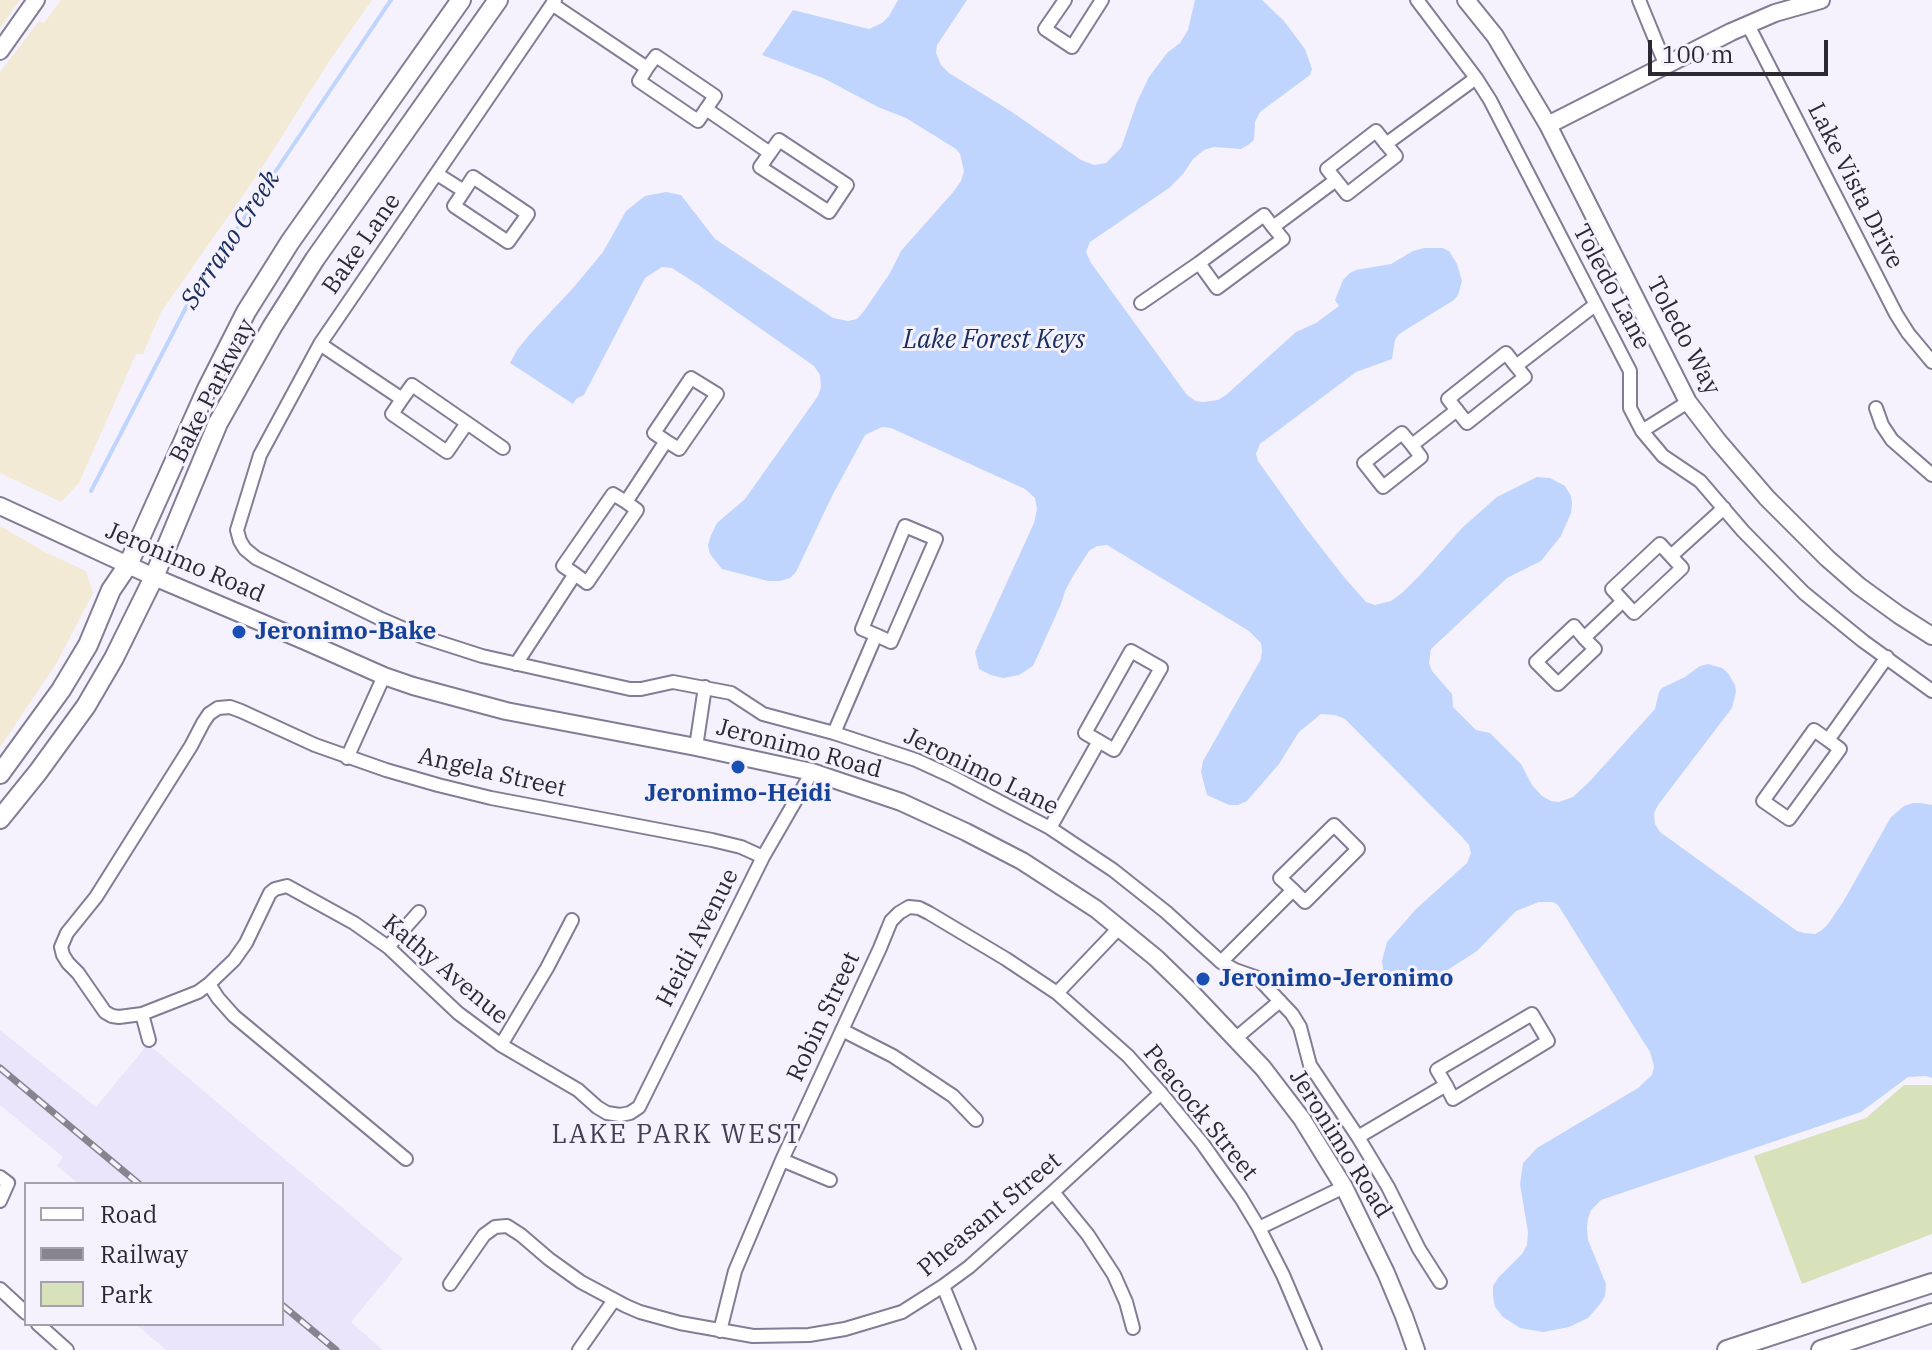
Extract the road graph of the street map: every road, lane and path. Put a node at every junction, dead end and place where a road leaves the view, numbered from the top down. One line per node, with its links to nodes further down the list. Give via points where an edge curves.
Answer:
1 (36, 0): 12 (main road)
2 (461, 0): 45 (main road, Bake Parkway, via 246,312)
3 (498, 0): 47 (main road, Bake Parkway, via 272,327 218,423)
4 (1065, 0): 5 (street, via 1045,29 1072,47)
5 (1102, 0)
6 (1417, 0): 15 (street, Toledo Lane)
7 (1466, 0): 17 (main road, Toledo Way, via 1495,36)
8 (1639, 0): 13 (street)
9 (1821, 0): 11 (main road)
10 (554, 2): 14 (street); 20 (street, Bake Lane)
11 (1748, 25): 13 (main road); 28 (street, Lake Vista Drive, via 1896,314)
12 (0, 51)
13 (1666, 66): 17 (main road)
14 (647, 68): 16 (street, via 639,81 698,121); 16 (street, via 656,56 715,96)
15 (1476, 78): 18 (street); 26 (street, Toledo Lane)
16 (706, 109): 19 (street)
17 (1548, 125): 31 (main road, Toledo Way)
18 (1386, 144): 21 (street, via 1376,131 1327,169); 21 (street, via 1396,156 1347,194)
19 (770, 153): 19 (street, via 760,167 829,212 847,185 779,140)
20 (437, 174): 22 (street); 27 (street, Bake Lane)
21 (1336, 180): 23 (street)
22 (464, 191): 22 (street, via 454,206 508,242 528,214 473,177)
23 (1273, 227): 24 (street, via 1264,215); 24 (street, via 1283,239 1217,288)
24 (1199, 263): 25 (street)
25 (1141, 303)
26 (1595, 305): 29 (street); 35 (street, Toledo Lane, via 1630,371 1630,408)
27 (320, 344): 30 (street); 43 (street, Bake Lane, via 260,455)
28 (1932, 362)
29 (1516, 366): 33 (street, via 1506,353 1448,399); 33 (street, via 1525,377 1467,423)
30 (402, 399): 34 (street, via 412,385); 34 (street, via 392,414 447,452)
31 (1688, 402): 35 (street); 50 (main road, Toledo Way, via 1767,498 1827,558)
32 (1876, 408): 39 (street, via 1892,440)
33 (1457, 410): 37 (street)
34 (467, 423): 38 (street)
35 (1642, 431): 42 (street, Toledo Lane)
36 (666, 441): 36 (street, via 654,433 691,378 717,394 679,449); 40 (street)
37 (1412, 445): 37 (street, via 1402,433 1364,463 1383,487 1421,457)
38 (503, 448)
39 (1932, 475)
40 (626, 502): 46 (street, via 637,510 587,583); 46 (street, via 613,494 563,566)
41 (0, 506): 45 (main road, Jeronimo Road)
42 (1724, 508): 44 (street); 52 (street, Toledo Lane, via 1804,593)
43 (237, 530): 53 (street, Jeronimo Lane, via 245,549 256,558 379,618 423,637)
44 (1671, 556): 48 (street, via 1660,544 1612,589); 48 (street, via 1682,568 1634,613)
45 (128, 565): 47 (main road, Jeronimo Road); 63 (main road, Bake Parkway, via 61,690)
46 (575, 574): 53 (street)
47 (154, 577): 54 (main road, Jeronimo Road); 64 (main road, Bake Parkway, via 86,706)
48 (1623, 601): 51 (street)
49 (876, 635): 49 (street, via 862,629 905,526 936,539 891,642); 57 (street)
50 (1932, 636)
51 (1584, 638): 51 (street, via 1574,626 1536,662 1558,684 1595,649)
52 (1887, 657): 56 (street, Toledo Lane); 58 (street)
53 (516, 664): 55 (street, Jeronimo Lane, via 630,689 673,682)
54 (384, 676): 60 (main road, Jeronimo Road, via 506,711); 61 (street)
55 (705, 687): 57 (street, Jeronimo Lane, via 731,693 763,714); 60 (street)
56 (1932, 691)
57 (834, 733): 65 (street, Jeronimo Lane, via 916,760)
58 (1828, 740): 58 (street, via 1814,730 1763,801 1789,819 1840,749)
59 (1099, 741): 59 (street, via 1085,733 1131,651 1161,668 1114,750); 65 (street)
60 (696, 747): 62 (main road, Jeronimo Road)
61 (347, 758): 66 (street, Angela Street, via 451,789 712,840); 77 (street, Angela Street, via 230,707 209,714 61,947 105,1012 119,1017)
62 (812, 772): 66 (street, Heidi Avenue); 71 (main road, Jeronimo Road, via 890,798 966,832 1071,891)
63 (0, 774)
64 (0, 819)
65 (1050, 828): 73 (street, Jeronimo Lane, via 1113,870)
66 (763, 857): 84 (street, Heidi Avenue, via 639,1107)
67 (1293, 890): 67 (street, via 1280,878 1334,825 1358,849 1305,902); 73 (street)
68 (909, 907): 75 (street, Peacock Street, via 929,913); 78 (street, Robin Street, via 891,921)
69 (419, 912): 72 (street)
70 (572, 920): 81 (street)
71 (1119, 928): 75 (street); 79 (main road, Jeronimo Road)
72 (388, 947): 74 (street, Kathy Avenue, via 304,894 281,887 270,893 234,960); 81 (street, Kathy Avenue)
73 (1221, 962): 76 (street, Jeronimo Lane, via 1258,978)
74 (209, 984): 77 (street); 87 (street, via 234,1016)
75 (1057, 993): 83 (street, Peacock Street)
76 (1280, 1001): 79 (street); 86 (street, Jeronimo Lane, via 1300,1027 1310,1065)
77 (142, 1014): 80 (street)
78 (842, 1030): 85 (street, via 953,1096); 88 (street, Robin Street)
79 (1236, 1038): 91 (main road, Jeronimo Road, via 1291,1104)
80 (149, 1040)
81 (501, 1045): 84 (street, Kathy Avenue, via 607,1113)
82 (1446, 1085): 82 (street, via 1437,1070 1532,1014 1548,1041 1453,1099); 86 (street)
83 (1161, 1093): 92 (street, Pheasant Street); 94 (street, Peacock Street)
84 (620, 1115)
85 (976, 1120)
86 (1358, 1137): 95 (street, Jeronimo Lane)
87 (406, 1159)
88 (782, 1160): 90 (street); 105 (street, Robin Street, via 735,1271)
89 (4, 1180): 93 (street)
90 (830, 1180)
91 (1344, 1187): 94 (street); 110 (main road, Jeronimo Road)
92 (1053, 1192): 98 (street, Pheasant Street); 104 (street, via 1114,1275)
93 (0, 1201)
94 (1259, 1228): 109 (street, Peacock Street)
95 (1440, 1282)
96 (1932, 1283): 111 (main road)
97 (450, 1284): 100 (street, Pheasant Street, via 484,1235 507,1226)
98 (943, 1286): 105 (street, Pheasant Street, via 902,1312 827,1332 753,1336); 108 (street)
99 (0, 1289): 101 (street)
100 (614, 1300): 105 (street, Pheasant Street, via 640,1312); 107 (street)
101 (24, 1311)
102 (1932, 1313): 112 (main road)
103 (40, 1326): 106 (street)
104 (1133, 1328)
105 (720, 1331)
106 (67, 1350)
107 (579, 1350)
108 (969, 1350)
109 (1315, 1350)
110 (1416, 1350)
111 (1727, 1350)
112 (1821, 1350)

